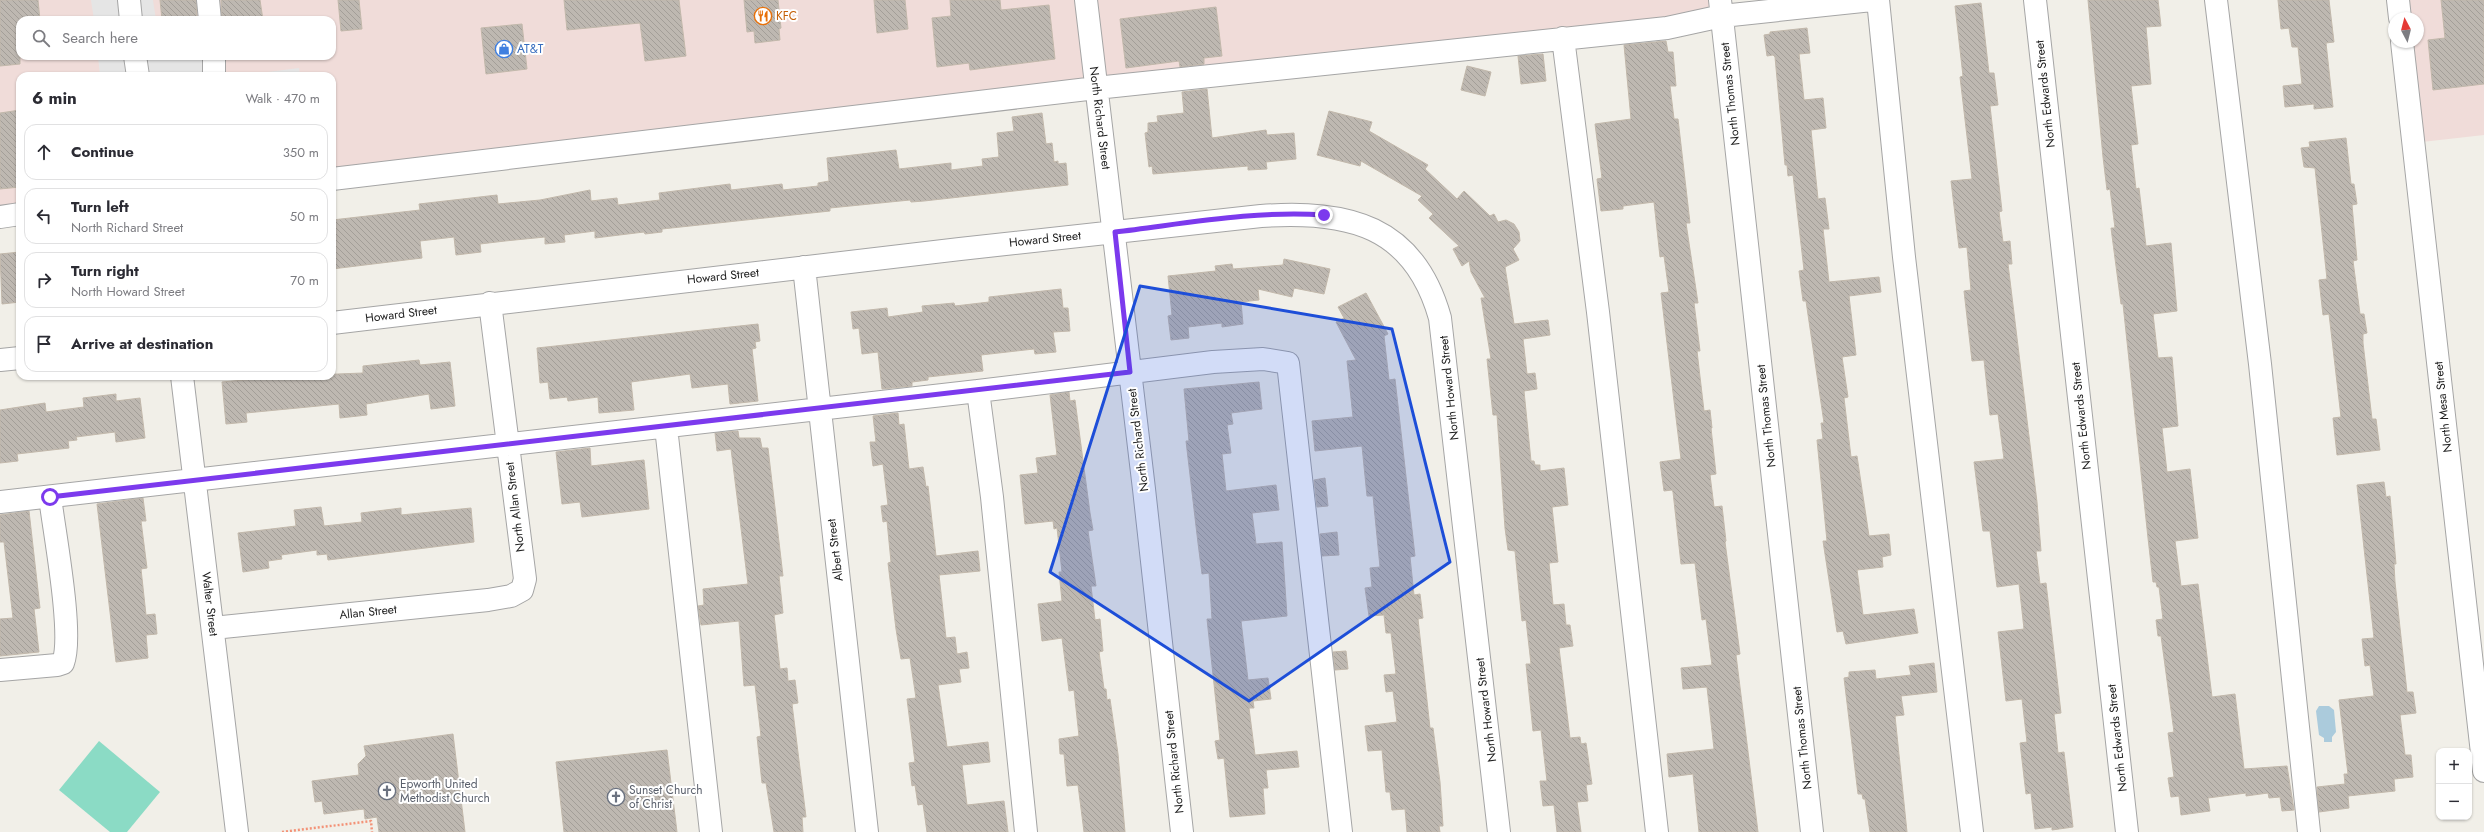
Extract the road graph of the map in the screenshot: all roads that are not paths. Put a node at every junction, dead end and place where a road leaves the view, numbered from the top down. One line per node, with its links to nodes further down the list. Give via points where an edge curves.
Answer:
1 (129, 0): 11 (street)
2 (208, 0): 12 (street)
3 (1086, 0): 19 (street, North Richard Street)
4 (1872, 0): 9 (street)
5 (1878, 0): 51 (street, via 1904,257)
6 (2035, 0): 52 (street, North Edwards Street)
7 (2216, 0): 53 (street, via 2260,364)
8 (2398, 0): 10 (street)
9 (1721, 8): 13 (street, via 1668,28); 50 (street, North Thomas Street)
10 (2399, 12)
11 (131, 16)
12 (210, 16)
13 (1563, 38): 19 (street); 49 (street, via 1598,312)
14 (2403, 48): 41 (street, North Mesa Street)
15 (136, 60): 17 (street)
16 (214, 60): 18 (street)
17 (137, 72)
18 (215, 72)
19 (1096, 88): 20 (street); 23 (street, North Richard Street)
20 (336, 179)
21 (16, 215): 22 (street)
22 (0, 217)
23 (1115, 232): 24 (street, Howard Street); 29 (street, North Richard Street); 48 (street, North Howard Street, via 1262,216 1301,213 1324,215 1378,231 1407,254 1425,279 1435,300 1444,343)
24 (804, 267): 25 (street, Howard Street); 32 (street, Albert Street)
25 (490, 303): 26 (street, Howard Street); 34 (street, North Allan Street)
26 (336, 322)
27 (16, 358): 28 (street)
28 (0, 360)
29 (1130, 372): 31 (street); 46 (street, North Richard Street); 47 (street, via 1262,359 1288,363)
30 (182, 380): 35 (street, Walter Street)
31 (978, 391): 32 (street); 45 (street, via 992,497)
32 (819, 409): 33 (street); 44 (street, Albert Street)
33 (666, 427): 34 (street); 43 (street)
34 (507, 445): 35 (street); 38 (street, North Allan Street, via 525,579)
35 (194, 479): 36 (street); 39 (street, Walter Street)
36 (50, 497): 37 (street); 40 (street, via 61,579 66,656 63,662 57,665)
37 (0, 502)
38 (522, 590): 39 (street, Allan Street, via 511,596 488,600)
39 (213, 628): 42 (street, Walter Street)
40 (0, 670)
41 (2484, 771)
42 (237, 832)
43 (711, 832)
44 (868, 832)
45 (1026, 832)
46 (1182, 832)
47 (1341, 832)
48 (1499, 832)
49 (1657, 832)
50 (1812, 832)
51 (1972, 832)
52 (2127, 832)
53 (2309, 832)

